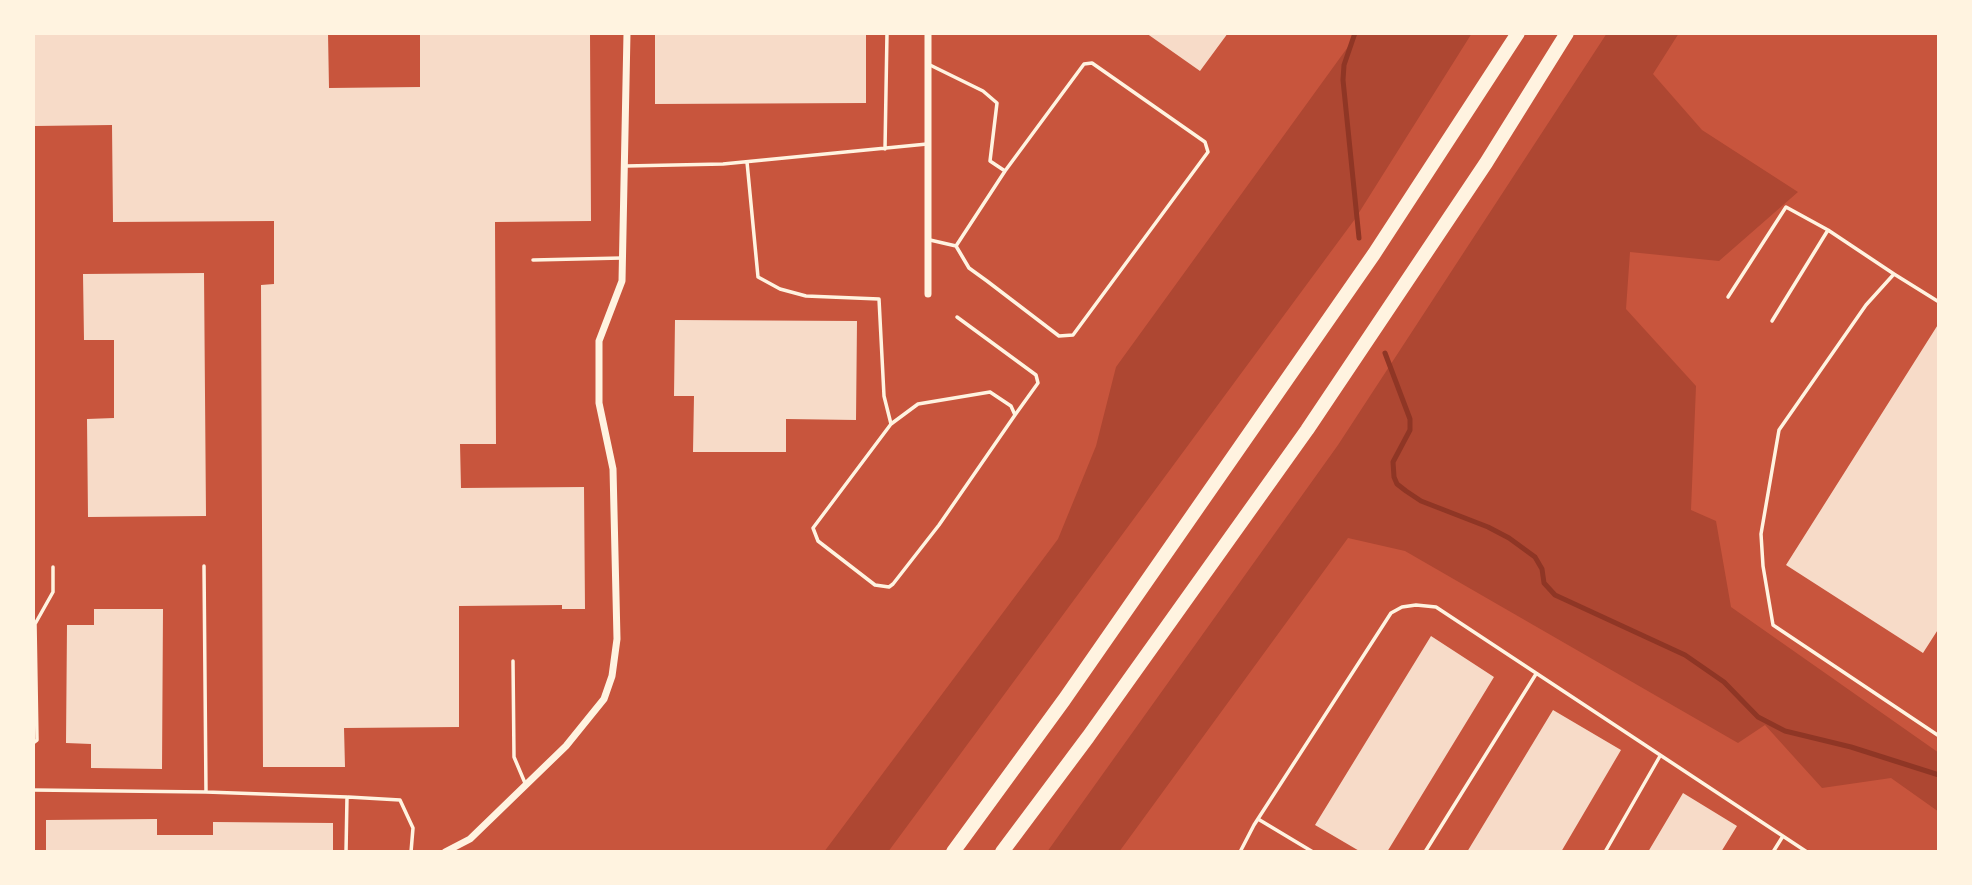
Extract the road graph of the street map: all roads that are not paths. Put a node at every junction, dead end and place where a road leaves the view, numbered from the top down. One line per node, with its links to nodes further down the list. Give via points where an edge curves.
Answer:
1 (627, 33): 10 (street)
2 (887, 33): 8 (lane)
3 (928, 33): 6 (street)
4 (1518, 33): 43 (highway, via 1374,254)
5 (1567, 33): 44 (highway, via 1307,430)
6 (928, 64): 7 (street); 11 (lane, via 983,90 997,103 990,161)
7 (928, 144): 8 (lane); 13 (street)
8 (885, 149): 9 (lane)
9 (747, 162): 10 (lane); 24 (lane, via 758,277 806,296 879,299 884,396)
10 (624, 166): 15 (street)
11 (1005, 171): 14 (lane); 14 (lane, via 1084,64 1092,63 1205,142 1208,152 1073,335 1059,336 969,268)
12 (1828, 230): 17 (lane); 19 (lane, via 1786,207); 22 (lane)
13 (927, 239): 14 (lane); 18 (street)
14 (956, 246)
15 (622, 258): 16 (lane); 32 (street, via 622,281 599,341 599,403 613,469 617,639 612,676 604,699)
16 (533, 260)
17 (1894, 274): 20 (lane); 29 (lane, via 1866,305 1779,430 1761,534 1763,566 1773,625)
18 (928, 294)
19 (1728, 297)
20 (1939, 302)
21 (957, 317): 23 (lane, via 1037,375 1038,383)
22 (1772, 321)
23 (1014, 415): 24 (lane, via 1010,406 990,392 918,404); 24 (lane, via 939,525 889,587 875,586 827,549 813,528)
24 (891, 424)
25 (204, 566): 34 (lane)
26 (54, 567): 30 (lane, via 53,592 35,624 37,740)
27 (513, 661): 32 (lane, via 514,757)
28 (1535, 674): 31 (lane); 36 (lane, via 1436,607 1402,607 1391,613); 47 (lane)
29 (1939, 736)
30 (33, 743)
31 (1660, 756): 37 (lane); 48 (lane)
32 (526, 785): 38 (street)
33 (33, 790): 34 (lane)
34 (206, 792): 35 (lane)
35 (347, 797): 39 (lane); 40 (lane, via 400,800 413,828)
36 (1258, 819): 45 (lane); 46 (lane)
37 (1783, 836): 49 (lane); 50 (lane)
38 (470, 839): 41 (street); 42 (street)
39 (345, 852)
40 (411, 852)
41 (445, 852)
42 (464, 852)
43 (953, 852)
44 (1002, 852)
45 (1240, 852)
46 (1313, 852)
47 (1425, 852)
48 (1605, 852)
49 (1773, 852)
50 (1807, 852)

